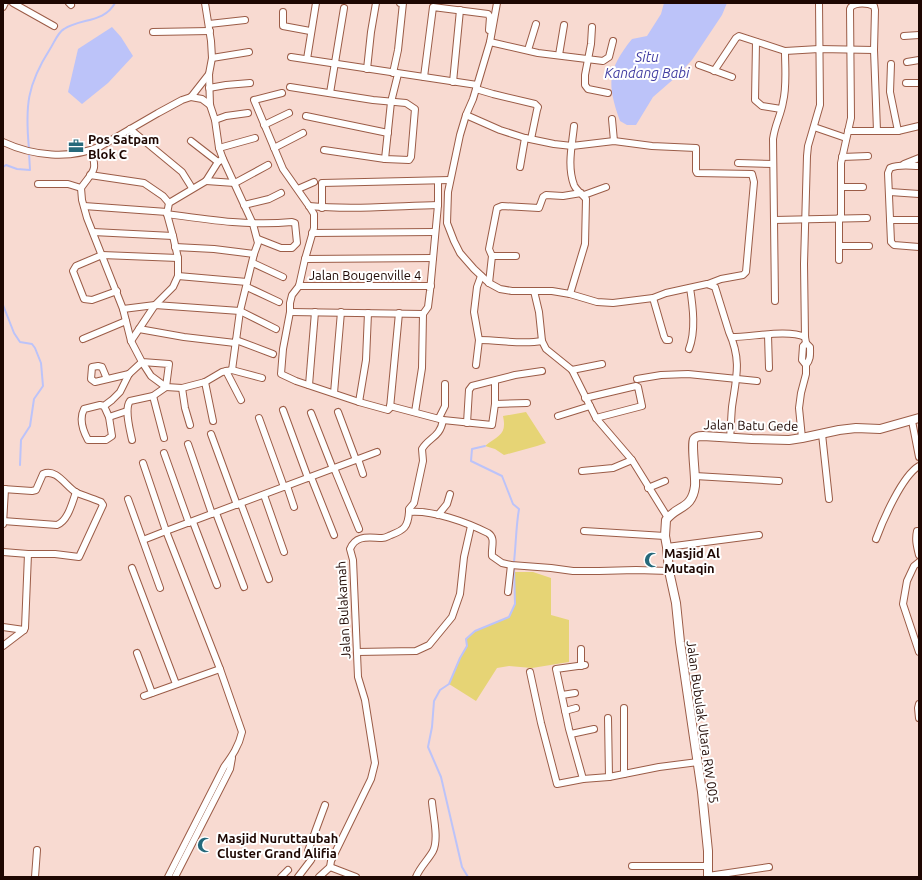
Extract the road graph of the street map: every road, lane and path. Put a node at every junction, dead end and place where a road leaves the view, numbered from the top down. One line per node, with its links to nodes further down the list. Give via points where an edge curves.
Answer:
1 (5, 3): 9 (street)
2 (14, 3): 17 (street)
3 (205, 3): 14 (street)
4 (316, 3): 20 (street)
5 (376, 3): 43 (street)
6 (400, 3): 46 (street, via 404,4)
7 (497, 3): 25 (street)
8 (820, 3): 27 (street)
9 (3, 6)
10 (344, 8): 40 (street)
11 (460, 10): 47 (street, via 433,7); 49 (street); 53 (street, via 488,14 490,17)
12 (283, 12): 20 (street, via 283,26)
13 (245, 20): 14 (street)
14 (209, 24): 19 (street)
15 (536, 24): 28 (street)
16 (564, 25): 33 (street)
17 (54, 26)
18 (592, 27): 36 (street)
19 (210, 31): 21 (street); 35 (street)
20 (310, 31): 37 (street)
21 (153, 32)
22 (919, 35): 23 (street)
23 (904, 36)
24 (613, 41): 36 (street, via 605,60)
25 (490, 42): 28 (street); 53 (street)
26 (756, 42): 31 (street); 44 (street, via 737,37); 62 (street, via 755,100 762,106)
27 (819, 49): 29 (street); 31 (street); 72 (street, via 820,104)
28 (528, 50): 33 (street)
29 (850, 50): 30 (street); 30 (street, via 850,9 855,4 870,4 874,8); 74 (street, via 851,118)
30 (874, 50): 75 (street)
31 (785, 51): 62 (street, via 785,95)
32 (249, 52): 35 (street)
33 (559, 55): 36 (street)
34 (291, 57): 37 (street)
35 (212, 58): 45 (street)
36 (588, 58): 58 (street, via 584,80 586,87)
37 (307, 59): 40 (street)
38 (919, 60): 39 (street)
39 (907, 62)
40 (335, 64): 43 (street); 57 (street)
41 (891, 64): 76 (street, via 890,92)
42 (700, 65): 44 (street)
43 (367, 69): 46 (street)
44 (714, 71): 48 (street)
45 (209, 74): 55 (street); 59 (street)
46 (395, 74): 47 (street); 60 (street)
47 (424, 77): 49 (street)
48 (732, 77)
49 (453, 82): 53 (street)
50 (250, 83): 55 (street)
51 (906, 83): 52 (street)
52 (919, 83)
53 (476, 86): 65 (street); 81 (street, via 493,94 536,104 538,107)
54 (290, 87): 57 (street)
55 (209, 88): 61 (street)
56 (282, 93): 69 (street, via 254,100)
57 (330, 93): 60 (street)
58 (608, 93)
59 (191, 97): 61 (street, via 202,99); 73 (street)
60 (391, 102): 78 (street); 93 (street, via 406,103 414,107 415,122 410,159)
61 (210, 105): 68 (street)
62 (781, 109): 96 (street, via 774,128)
63 (248, 113): 68 (street)
64 (289, 113): 69 (street)
65 (466, 115): 81 (street); 103 (street)
66 (306, 116): 78 (street)
67 (612, 119): 83 (street)
68 (215, 120): 86 (street)
69 (264, 125): 87 (street)
70 (574, 126): 85 (street)
71 (919, 126): 76 (street)
72 (814, 127): 80 (street); 128 (street, via 807,156)
73 (130, 129): 89 (street); 112 (street, via 182,172)
74 (848, 131): 75 (street); 80 (street)
75 (877, 131): 76 (street)
76 (898, 131)
77 (303, 133): 87 (street)
78 (388, 133): 93 (street)
79 (255, 138): 86 (street)
80 (846, 138): 91 (street)
81 (528, 139): 85 (street); 100 (street)
82 (191, 141): 94 (street)
83 (614, 141): 85 (street); 155 (street, via 696,148 697,173 750,173 753,176 752,220 746,272)
84 (3, 142): 89 (street, via 25,151 43,154 77,154)
85 (572, 146): 116 (street, via 571,175 575,187)
86 (219, 148): 94 (street)
87 (274, 148): 113 (street, via 283,169)
88 (324, 150): 93 (street)
89 (91, 151): 101 (street, via 94,171)
90 (868, 156): 91 (street)
91 (842, 157): 109 (street)
92 (919, 158): 98 (street)
93 (385, 159)
94 (220, 160): 102 (street); 106 (street)
95 (738, 162): 96 (street)
96 (773, 164): 127 (street)
97 (268, 165): 106 (street)
98 (901, 165): 99 (street); 114 (street, via 889,170)
99 (919, 166)
100 (520, 167)
101 (90, 175): 111 (street); 118 (street, via 144,183)
102 (206, 180): 106 (street); 112 (street)
103 (450, 180): 104 (street); 151 (street, via 447,223 460,253)
104 (438, 181): 120 (street); 123 (street, via 322,183)
105 (314, 182): 113 (street)
106 (235, 183): 119 (street)
107 (38, 184): 111 (street, via 68,184)
108 (606, 187): 116 (street)
109 (841, 187): 110 (street); 125 (street)
110 (863, 187)
111 (81, 188): 121 (street)
112 (192, 188): 118 (street)
113 (298, 189): 122 (street)
114 (890, 192): 117 (street); 129 (street)
115 (281, 193): 119 (street, via 269,199)
116 (582, 194): 143 (street, via 546,195 539,208 499,206 489,249); 161 (street, via 587,203 585,244)
117 (919, 194)
118 (169, 203): 124 (street)
119 (244, 205): 131 (street)
120 (438, 205): 123 (street); 133 (street)
121 (84, 206): 124 (street); 132 (street)
122 (309, 206): 123 (street); 134 (street, via 314,214)
123 (322, 208)
124 (167, 213): 131 (street); 135 (street)
125 (840, 218): 126 (street); 128 (street); 137 (street)
126 (868, 218)
127 (774, 220): 128 (street); 163 (street)
128 (806, 220): 182 (street)
129 (890, 220): 130 (street); 139 (street, via 892,243 899,246)
130 (919, 220)
131 (253, 224): 136 (street); 136 (street, via 292,222 296,226 297,243 292,248 281,248)
132 (92, 232): 135 (street); 142 (street)
133 (435, 232): 134 (street); 146 (street)
134 (312, 233): 147 (street)
135 (174, 236): 140 (street)
136 (258, 239): 141 (street)
137 (839, 246): 138 (street); 148 (street)
138 (869, 246)
139 (919, 246)
140 (175, 247): 141 (street); 145 (street)
141 (254, 254): 149 (street)
142 (102, 255): 145 (street); 159 (street); 159 (street, via 76,266 73,271 84,299 92,300)
143 (492, 256): 144 (street); 153 (street)
144 (516, 256)
145 (178, 258): 150 (street)
146 (433, 258): 147 (street); 157 (street)
147 (305, 259): 156 (street)
148 (839, 260)
149 (253, 263): 152 (street); 154 (street)
150 (178, 276): 154 (street); 165 (street, via 173,287)
151 (482, 276): 153 (street); 180 (street, via 477,287 474,312)
152 (283, 277)
153 (489, 283): 160 (street, via 512,292)
154 (247, 284): 164 (street); 167 (street)
155 (707, 284): 158 (street); 178 (street, via 717,290)
156 (299, 286): 157 (street, Jalan Bougenville 4); 168 (street, via 292,295)
157 (431, 286): 173 (street, via 428,307)
158 (690, 288): 162 (street); 186 (street, via 693,316)
159 (117, 291): 166 (street)
160 (534, 291): 161 (street); 185 (street)
161 (570, 294): 162 (street, via 605,303)
162 (653, 298): 181 (street, via 664,336 666,340)
163 (775, 301)
164 (279, 302)
165 (155, 305): 166 (street); 167 (street); 175 (street)
166 (123, 309): 174 (street)
167 (240, 311): 176 (street); 184 (street)
168 (290, 312): 169 (street); 204 (street, via 281,374)
169 (315, 312): 170 (street); 204 (street)
170 (341, 312): 171 (street); 207 (street)
171 (368, 313): 172 (street); 211 (street, via 366,360)
172 (399, 313): 173 (street); 215 (street)
173 (424, 314): 220 (street, via 422,368)
174 (126, 321): 179 (street); 183 (street)
175 (140, 329): 183 (street); 184 (street, via 184,337)
176 (276, 329)
177 (768, 334): 178 (street); 182 (street, via 794,335); 191 (street)
178 (732, 337): 199 (street)
179 (83, 339)
180 (479, 340): 185 (street, via 527,343); 190 (street)
181 (670, 340)
182 (806, 340): 235 (street, via 810,347 810,360 806,365 799,408)
183 (131, 341): 188 (street)
184 (236, 341): 187 (street); 192 (street)
185 (542, 341): 193 (street, via 546,350)
186 (689, 349)
187 (273, 354)
188 (142, 362): 195 (street); 205 (street, via 150,376); 205 (street, via 169,364)
189 (602, 364): 193 (street)
190 (476, 365)
191 (769, 368)
192 (229, 370): 196 (street); 202 (street); 210 (street)
193 (572, 370): 209 (street)
194 (542, 371): 200 (street)
195 (129, 374): 197 (street); 214 (street, via 120,392)
196 (262, 378)
197 (107, 379)
198 (637, 379): 199 (street, via 688,374)
199 (737, 380): 201 (street); 234 (street)
200 (495, 381): 213 (street); 229 (street, via 472,386 469,390)
201 (757, 381)
202 (205, 382): 206 (street); 228 (street)
203 (445, 384): 226 (street, via 445,406)
204 (309, 385): 207 (street)
205 (166, 387): 206 (street); 208 (street)
206 (182, 388): 230 (street)
207 (334, 393): 211 (street)
208 (153, 396): 218 (street, via 130,401); 233 (street)
209 (585, 398): 216 (street); 225 (street, via 638,387 642,406)
210 (241, 400)
211 (359, 402): 215 (street, via 386,410)
212 (527, 403): 213 (street)
213 (495, 404): 229 (street, via 492,425)
214 (104, 406): 223 (street); 223 (street, via 84,409 81,415 88,440 111,438)
215 (390, 406): 220 (street)
216 (590, 406): 222 (street); 225 (street)
217 (283, 410): 249 (street)
218 (127, 411): 223 (street); 236 (street)
219 (338, 412): 241 (street)
220 (415, 412): 226 (street)
221 (311, 413): 245 (street)
222 (558, 416)
223 (109, 417)
224 (258, 418): 252 (street)
225 (596, 418): 242 (street)
226 (441, 419): 229 (street); 262 (street, Jalan Bulakamah, via 442,426 436,437 422,449 423,461 414,503)
227 (915, 420): 232 (street, Jalan Batu Gede, via 880,429 856,428); 240 (street)
228 (213, 421)
229 (467, 423)
230 (190, 425)
231 (211, 434): 260 (street)
232 (822, 434): 235 (street, Jalan Batu Gede); 259 (street)
233 (164, 438)
234 (730, 438): 235 (street, Jalan Batu Gede); 248 (street, Jalan Batu Gede, via 695,438)
235 (802, 438)
236 (132, 440)
237 (188, 444): 263 (street)
238 (164, 452): 267 (street)
239 (377, 452): 241 (street)
240 (919, 457)
241 (357, 460): 245 (street); 247 (street)
242 (632, 460): 246 (street, via 613,468); 253 (street)
243 (143, 463): 271 (street)
244 (919, 466): 277 (street, via 909,474 886,514)
245 (334, 469): 249 (street); 270 (street)
246 (582, 471)
247 (363, 474)
248 (695, 476): 251 (street); 265 (street, Jalan Batu Gede, via 689,503)
249 (310, 478): 252 (street); 274 (street)
250 (666, 481): 253 (street)
251 (779, 481)
252 (285, 487): 257 (street); 261 (street)
253 (648, 488): 265 (street)
254 (4, 489): 255 (street, via 36,490 45,473 58,477); 266 (street)
255 (76, 492): 266 (street, via 65,518 57,525); 282 (street, via 103,504 79,557)
256 (450, 494): 264 (street, via 447,504)
257 (264, 495): 260 (street); 281 (street)
258 (128, 499): 278 (street)
259 (829, 499)
260 (239, 504): 263 (street); 288 (street)
261 (294, 507)
262 (409, 512): 264 (street); 297 (street, Jalan Bulakamah, via 406,526 398,533 385,538 362,537 354,542 350,549 353,560)
263 (214, 514): 267 (street); 290 (street)
264 (438, 515): 269 (street)
265 (668, 518): 276 (street)
266 (3, 521): 268 (street)
267 (191, 522): 271 (street); 289 (street)
268 (3, 524)
269 (471, 526): 285 (street, via 492,536 492,558); 297 (street, via 458,600 452,617 429,645 416,651)
270 (359, 530)
271 (166, 531): 278 (street); 300 (street)
272 (584, 531): 276 (street)
273 (919, 531): 283 (street, via 916,537)
274 (334, 534)
275 (758, 535): 279 (street)
276 (664, 536): 279 (street, Jalan Bubulak Utara RW 005)
277 (876, 539)
278 (143, 540): 291 (street)
279 (667, 547): 287 (street, Jalan Bubulak Utara RW 005)
280 (3, 552): 282 (street)
281 (284, 552)
282 (28, 554): 294 (street)
283 (919, 555)
284 (919, 562): 298 (street, via 914,566 907,581 903,604)
285 (511, 565): 287 (street, via 599,572); 292 (street)
286 (132, 568): 302 (street)
287 (669, 571): 316 (street, Jalan Bubulak Utara RW 005, via 676,603)
288 (269, 579)
289 (217, 585)
290 (244, 587)
291 (160, 588)
292 (508, 592)
293 (3, 627): 294 (street)
294 (24, 630): 295 (street)
295 (3, 646)
296 (581, 649): 305 (street, via 583,666 556,669)
297 (356, 652): 325 (street, Jalan Bulakamah, via 358,677 365,700 375,763)
298 (919, 652)
299 (137, 653): 303 (street)
300 (220, 669): 302 (street); 315 (street, via 242,732)
301 (530, 672): 319 (street, via 557,784)
302 (176, 684): 303 (street)
303 (152, 693): 306 (street)
304 (575, 693): 305 (street)
305 (562, 695): 310 (street)
306 (144, 696)
307 (919, 704): 312 (street)
308 (576, 708): 310 (street)
309 (624, 708): 317 (street)
310 (565, 711): 314 (street)
311 (608, 718): 318 (street)
312 (919, 718)
313 (594, 729): 314 (street)
314 (571, 734): 319 (street)
315 (233, 755): 330 (street, via 224,767); 331 (street, via 230,769)
316 (698, 762): 317 (street); 324 (street, Jalan Bubulak Utara RW 005)
317 (624, 774): 318 (street)
318 (610, 777): 319 (street)
319 (583, 779)
320 (432, 802): 336 (street, via 436,843)
321 (325, 805): 333 (street, via 308,851 312,860)
322 (37, 850): 329 (street)
323 (632, 866): 324 (street)
324 (708, 866): 328 (street, Jalan Bubulak Utara RW 005)
325 (330, 867): 334 (street, Jalan Bulakamah); 335 (street)
326 (769, 867): 328 (street)
327 (288, 870): 332 (street)
328 (708, 876)
329 (35, 877)
330 (168, 877)
331 (175, 877)
332 (281, 877)
333 (298, 877)
334 (318, 877)
335 (356, 877)
336 (416, 877)

